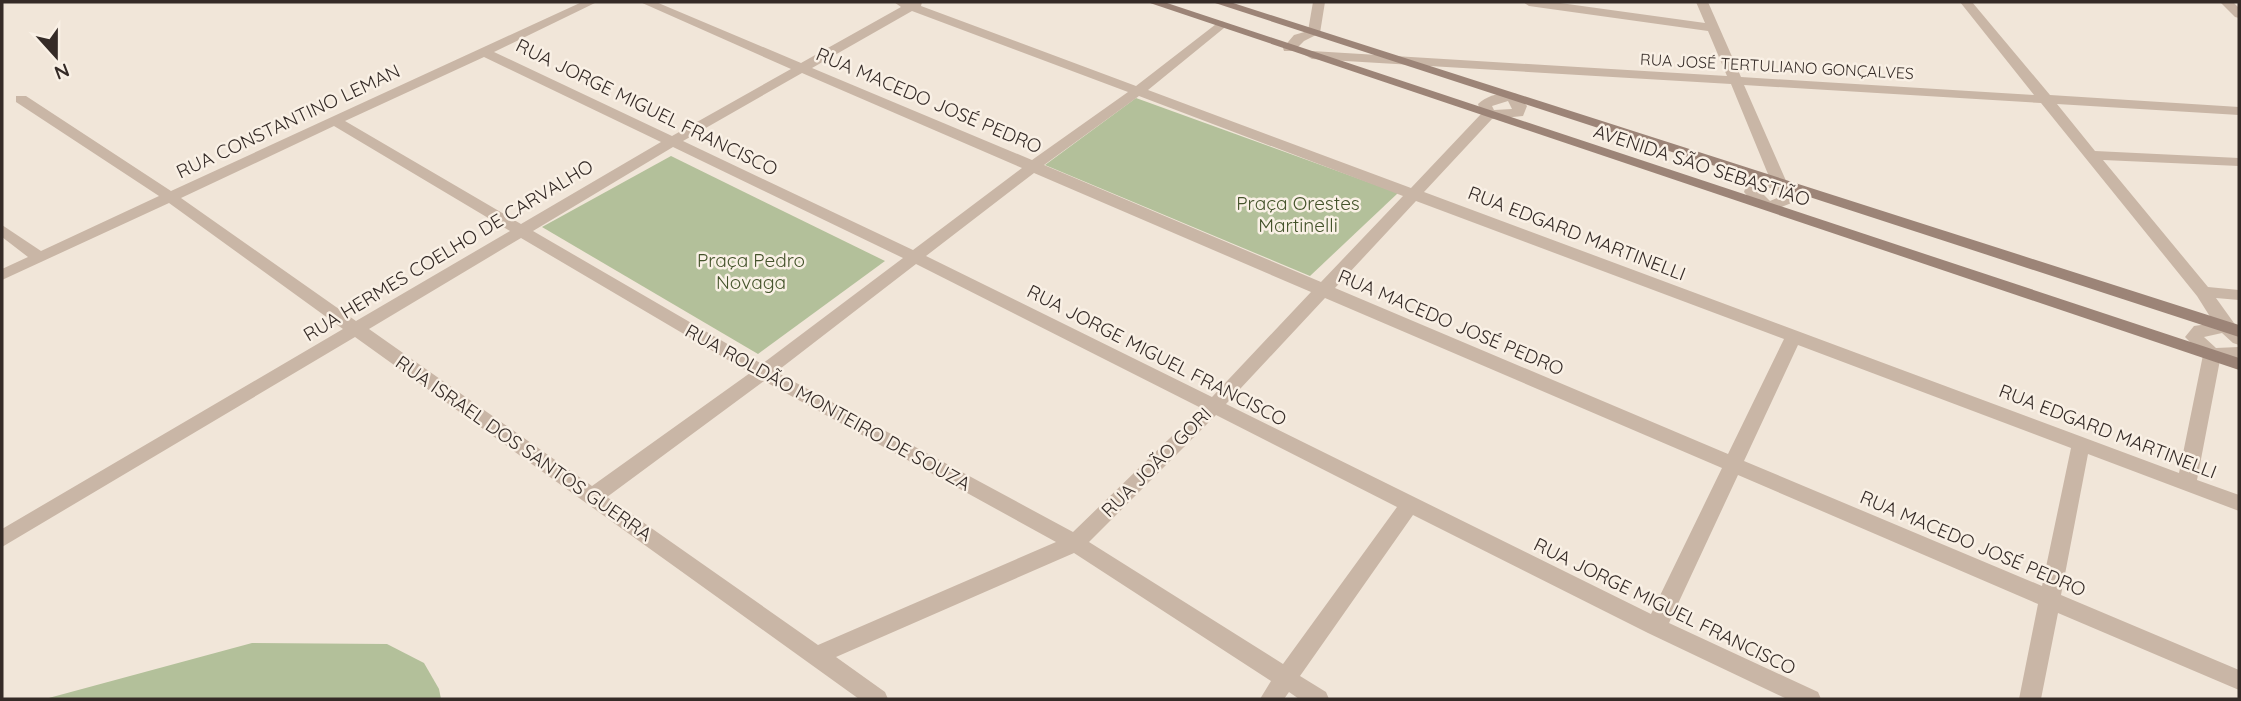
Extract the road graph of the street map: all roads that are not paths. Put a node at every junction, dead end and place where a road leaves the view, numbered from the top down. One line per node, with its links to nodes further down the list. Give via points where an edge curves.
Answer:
1 (591, 2): 16 (street, RUA CONSTANTINO LEMAN)
2 (646, 2): 19 (street, RUA MACEDO JOSÉ PEDRO)
3 (1153, 2): 12 (main road, AVENIDA SÃO SEBASTIÃO)
4 (1218, 2): 14 (main road, AVENIDA SÃO SEBASTIÃO)
5 (1319, 2): 14 (street)
6 (1529, 2): 13 (street)
7 (1702, 2): 13 (street)
8 (1966, 2): 24 (street)
9 (2226, 2): 11 (street)
10 (910, 3): 19 (street, RUA HERMES COELHO DE CARVALHO); 21 (street, RUA EDGARD MARTINELLI)
11 (2239, 14)
12 (1220, 25): 15 (main road, AVENIDA SÃO SEBASTIÃO); 21 (street)
13 (1714, 28): 20 (street)
14 (1314, 33): 15 (street); 18 (main road, AVENIDA SÃO SEBASTIÃO)
15 (1289, 48): 17 (main road, AVENIDA SÃO SEBASTIÃO)
16 (484, 52): 27 (street, RUA CONSTANTINO LEMAN); 28 (street, RUA JORGE MIGUEL FRANCISCO)
17 (1312, 55): 18 (street, RUA JOSÉ TERTULIANO GONÇALVES); 26 (main road, AVENIDA SÃO SEBASTIÃO)
18 (1396, 60): 20 (street, RUA JOSÉ TERTULIANO GONÇALVES); 22 (main road, AVENIDA SÃO SEBASTIÃO)
19 (800, 69): 28 (street, RUA HERMES COELHO DE CARVALHO); 31 (street, RUA MACEDO JOSÉ PEDRO)
20 (1736, 81): 24 (street, RUA JOSÉ TERTULIANO GONÇALVES); 32 (street)
21 (1138, 91): 31 (street); 33 (street, RUA EDGARD MARTINELLI)
22 (1512, 97): 26 (street, via 1520,106 1518,113); 32 (main road, AVENIDA SÃO SEBASTIÃO)
23 (21, 99): 34 (street, RUA ISRAEL DOS SANTOS GUERRA)
24 (2046, 100): 25 (street, RUA JOSÉ TERTULIANO GONÇALVES); 29 (street)
25 (2239, 111)
26 (1488, 115): 33 (street, RUA JOÃO GORI); 35 (main road, AVENIDA SÃO SEBASTIÃO)
27 (335, 121): 34 (street, RUA CONSTANTINO LEMAN); 37 (street, RUA ROLDÃO MONTEIRO DE SOUZA)
28 (671, 142): 37 (street, RUA HERMES COELHO DE CARVALHO); 38 (street, RUA JORGE MIGUEL FRANCISCO)
29 (2091, 155): 30 (street); 42 (street)
30 (2239, 162)
31 (1032, 167): 38 (street); 41 (street, RUA MACEDO JOSÉ PEDRO)
32 (1780, 184): 35 (street, via 1792,198); 35 (street, via 1752,186 1754,195); 45 (main road, AVENIDA SÃO SEBASTIÃO)
33 (1413, 194): 41 (street, RUA JOÃO GORI); 46 (street, RUA EDGARD MARTINELLI)
34 (170, 197): 39 (street, RUA CONSTANTINO LEMAN); 44 (street, RUA ISRAEL DOS SANTOS GUERRA)
35 (1767, 207): 48 (main road, AVENIDA SÃO SEBASTIÃO)
36 (2, 230): 39 (street)
37 (520, 231): 44 (street, RUA HERMES COELHO DE CARVALHO); 50 (street, RUA ROLDÃO MONTEIRO DE SOUZA)
38 (913, 256): 50 (street); 51 (street, RUA JORGE MIGUEL FRANCISCO)
39 (40, 258): 40 (street, RUA CONSTANTINO LEMAN)
40 (2, 275)
41 (1322, 289): 51 (street, RUA JOÃO GORI); 53 (street, RUA MACEDO JOSÉ PEDRO)
42 (2203, 292): 43 (street); 45 (street)
43 (2239, 295)
44 (356, 329): 55 (street, RUA ISRAEL DOS SANTOS GUERRA); 58 (street, RUA HERMES COELHO DE CARVALHO)
45 (2235, 333): 48 (street, via 2207,328 2194,333 2197,342)
46 (1794, 336): 52 (street, RUA EDGARD MARTINELLI); 53 (street)
47 (2239, 353): 48 (street)
48 (2212, 354): 49 (main road, AVENIDA SÃO SEBASTIÃO); 54 (street)
49 (2239, 363)
50 (763, 373): 55 (street); 59 (street, RUA ROLDÃO MONTEIRO DE SOUZA)
51 (1213, 407): 57 (street, RUA JORGE MIGUEL FRANCISCO); 59 (street, RUA JOÃO GORI)
52 (2081, 443): 54 (street, RUA EDGARD MARTINELLI); 60 (street)
53 (1732, 465): 60 (street, RUA MACEDO JOSÉ PEDRO); 61 (street)
54 (2187, 483): 56 (street, RUA EDGARD MARTINELLI)
55 (592, 497): 62 (street, RUA ISRAEL DOS SANTOS GUERRA)
56 (2239, 503)
57 (1410, 504): 61 (street, RUA JORGE MIGUEL FRANCISCO); 64 (street)
58 (2, 538)
59 (1074, 543): 62 (street, RUA JOÃO GORI); 64 (street, RUA ROLDÃO MONTEIRO DE SOUZA)
60 (2050, 599): 63 (street, RUA MACEDO JOSÉ PEDRO); 69 (street)
61 (1656, 627): 68 (street, RUA JORGE MIGUEL FRANCISCO)
62 (816, 656): 65 (street, RUA ISRAEL DOS SANTOS GUERRA)
63 (2239, 680)
64 (1285, 681): 66 (street); 67 (street, RUA ROLDÃO MONTEIRO DE SOUZA)
65 (877, 699)
66 (1272, 699)
67 (1318, 699)
68 (1810, 699)
69 (2030, 699)

